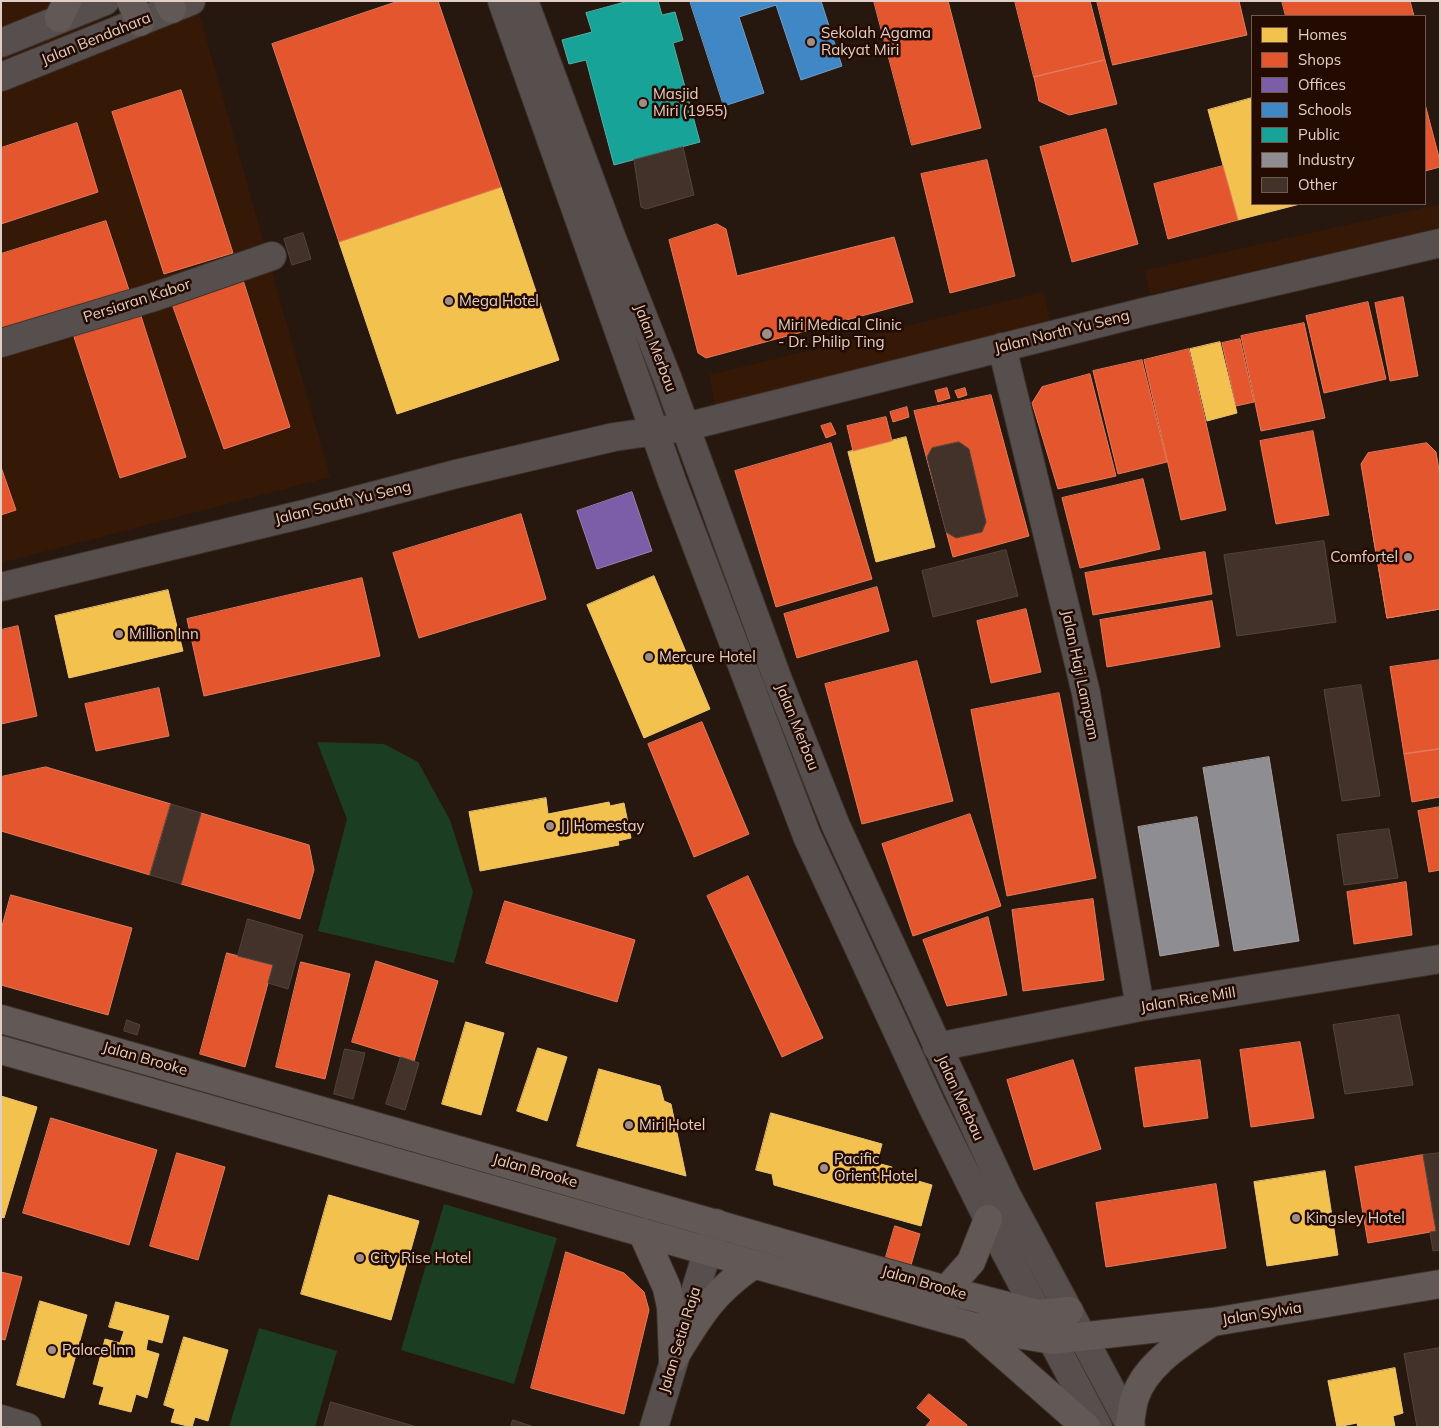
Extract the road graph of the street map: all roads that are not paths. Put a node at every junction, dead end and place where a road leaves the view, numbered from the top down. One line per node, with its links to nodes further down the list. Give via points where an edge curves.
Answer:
1 (105, 1): 5 (street)
2 (502, 1): 14 (street, Jalan Merbau)
3 (524, 1): 13 (street, Jalan Merbau)
4 (177, 4): 6 (street, Jalan Bendahara)
5 (63, 10): 7 (street)
6 (135, 12): 8 (street, Jalan Bendahara)
7 (1, 43)
8 (1, 77)
9 (1440, 243): 12 (street, Jalan North Yu Seng)
10 (272, 256): 11 (street, Persiaran Kabor, via 154,297)
11 (1, 343)
12 (1002, 347): 13 (street, Jalan North Yu Seng); 17 (street, Jalan Haji Lampam, via 1086,693)
13 (685, 427): 14 (street, Jalan South Yu Seng); 19 (street, Jalan Merbau, via 778,680 836,826)
14 (654, 432): 15 (street, Jalan South Yu Seng, via 614,437 456,474); 21 (street, Jalan Merbau, via 807,836)
15 (1, 586)
16 (1440, 959): 17 (street, Jalan Rice Mill)
17 (1140, 1007): 19 (street, Jalan Rice Mill)
18 (1, 1018): 22 (main road, Jalan Brooke)
19 (936, 1047): 28 (street, Jalan Merbau, via 1006,1194)
20 (1, 1050): 23 (main road, Jalan Brooke)
21 (988, 1219): 27 (main road, via 971,1262); 29 (street, Jalan Merbau)
22 (716, 1223): 24 (street, Jalan Setia Raja); 27 (main road, Jalan Brooke)
23 (642, 1232): 24 (main road, Jalan Brooke); 34 (main road, via 667,1288)
24 (706, 1253): 25 (main road, Jalan Brooke); 34 (street, Jalan Setia Raja)
25 (753, 1265): 31 (main road, Jalan Brooke); 34 (main road, via 713,1297)
26 (1440, 1284): 30 (main road, Jalan Sylvia)
27 (946, 1290): 29 (main road, Jalan Brooke)
28 (1069, 1311): 29 (main road, Jalan Brooke); 32 (street, Jalan Merbau)
29 (1038, 1314): 33 (street, Jalan Merbau)
30 (1213, 1322): 32 (main road, Jalan Sylvia); 36 (main road, via 1174,1348 1145,1378 1135,1397)
31 (971, 1326): 33 (main road, Jalan Brooke); 39 (main road)
32 (1083, 1337): 33 (main road, Jalan Sylvia); 36 (street, Jalan Merbau)
33 (1052, 1340): 40 (street, Jalan Merbau)
34 (673, 1359): 38 (street, Jalan Setia Raja)
35 (1, 1419): 37 (street)
36 (1130, 1426)
37 (27, 1427)
38 (654, 1427)
39 (1086, 1427)
40 (1098, 1427)

